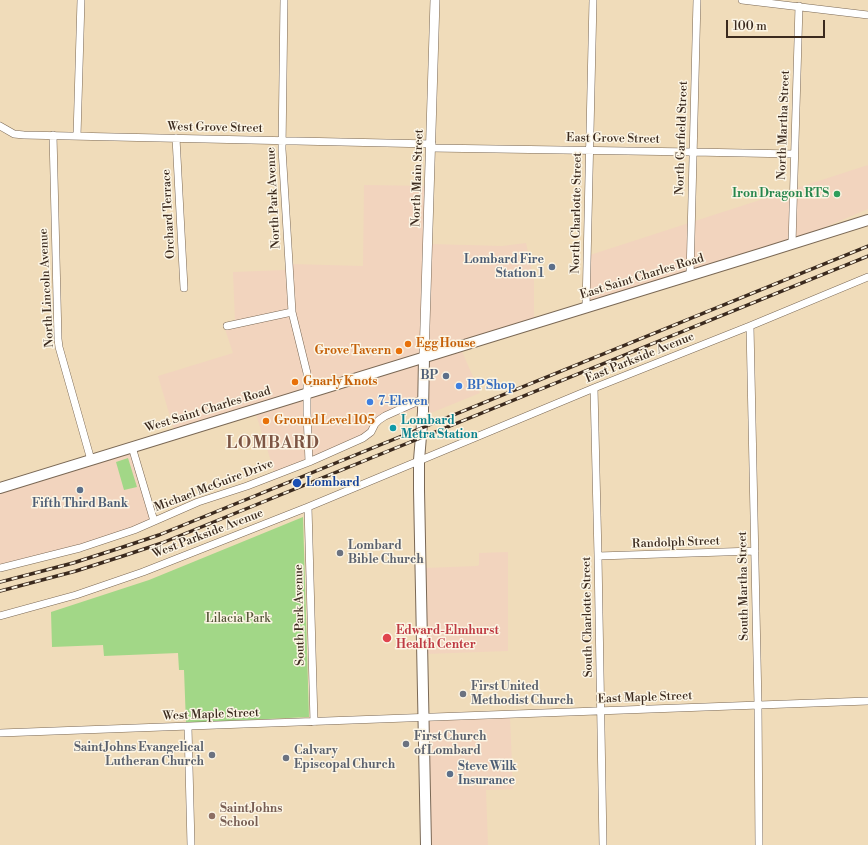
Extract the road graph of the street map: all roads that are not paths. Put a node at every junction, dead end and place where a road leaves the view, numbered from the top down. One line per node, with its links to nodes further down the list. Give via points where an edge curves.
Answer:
1 (81, 0): 11 (street)
2 (284, 0): 13 (street, North Park Avenue)
3 (435, 0): 14 (street, North Main Street)
4 (593, 0): 15 (street, North Charlotte Street)
5 (697, 0): 16 (street, North Garfield Street)
6 (742, 0): 7 (street)
7 (798, 6): 8 (street); 17 (street, North Martha Street)
8 (868, 15)
9 (0, 126): 10 (street, West Grove Street, via 14,134)
10 (52, 136): 11 (street, West Grove Street); 32 (street, North Lincoln Avenue, via 58,339)
11 (77, 136): 12 (street, West Grove Street)
12 (176, 138): 13 (street, West Grove Street); 22 (street, Orchard Terrace)
13 (281, 140): 14 (street, West Grove Street); 24 (street, North Park Avenue)
14 (431, 146): 15 (street, East Grove Street); 27 (street, North Main Street)
15 (590, 150): 16 (street, East Grove Street); 23 (street, North Charlotte Street)
16 (693, 152): 17 (street, East Grove Street); 20 (street, North Garfield Street)
17 (794, 154): 19 (street, North Martha Street)
18 (868, 220): 19 (main road, East Saint Charles Road)
19 (792, 244): 20 (main road, East Saint Charles Road)
20 (690, 276): 23 (main road, East Saint Charles Road)
21 (868, 277): 26 (street, East Parkside Avenue)
22 (184, 288)
23 (586, 307): 27 (main road, East Saint Charles Road)
24 (292, 312): 25 (street); 29 (street, North Park Avenue, via 307,373)
25 (227, 326)
26 (750, 326): 28 (street, East Parkside Avenue); 38 (street, South Martha Street)
27 (424, 358): 29 (main road, West Saint Charles Road); 30 (main road)
28 (594, 388): 33 (street, East Parkside Avenue); 39 (street, South Charlotte Street)
29 (307, 393): 31 (main road, West Saint Charles Road); 34 (street)
30 (424, 399): 33 (main road); 34 (street, Michael McGuire Drive, via 385,416 363,438)
31 (132, 447): 32 (main road, West Saint Charles Road); 37 (street)
32 (91, 460): 35 (main road, West Saint Charles Road)
33 (419, 460): 36 (street, West Parkside Avenue); 45 (main road)
34 (308, 462): 37 (street, Michael McGuire Drive, via 198,502)
35 (0, 488)
36 (308, 507): 41 (street, West Parkside Avenue, via 117,581); 46 (street, South Park Avenue)
37 (154, 521): 40 (street, Michael McGuire Drive, via 102,541)
38 (755, 551): 39 (street, Randolph Street); 43 (street, South Martha Street)
39 (598, 556): 44 (street, South Charlotte Street)
40 (0, 568)
41 (0, 616)
42 (868, 701): 43 (street, East Maple Street)
43 (758, 705): 44 (street, East Maple Street); 52 (street, South Martha Street)
44 (600, 710): 45 (street, East Maple Street); 51 (street, South Charlotte Street)
45 (423, 718): 46 (street, West Maple Street); 50 (main road)
46 (314, 722): 47 (street, West Maple Street)
47 (188, 727): 48 (street, West Maple Street); 49 (street)
48 (0, 733)
49 (191, 845)
50 (426, 845)
51 (603, 845)
52 (759, 845)

